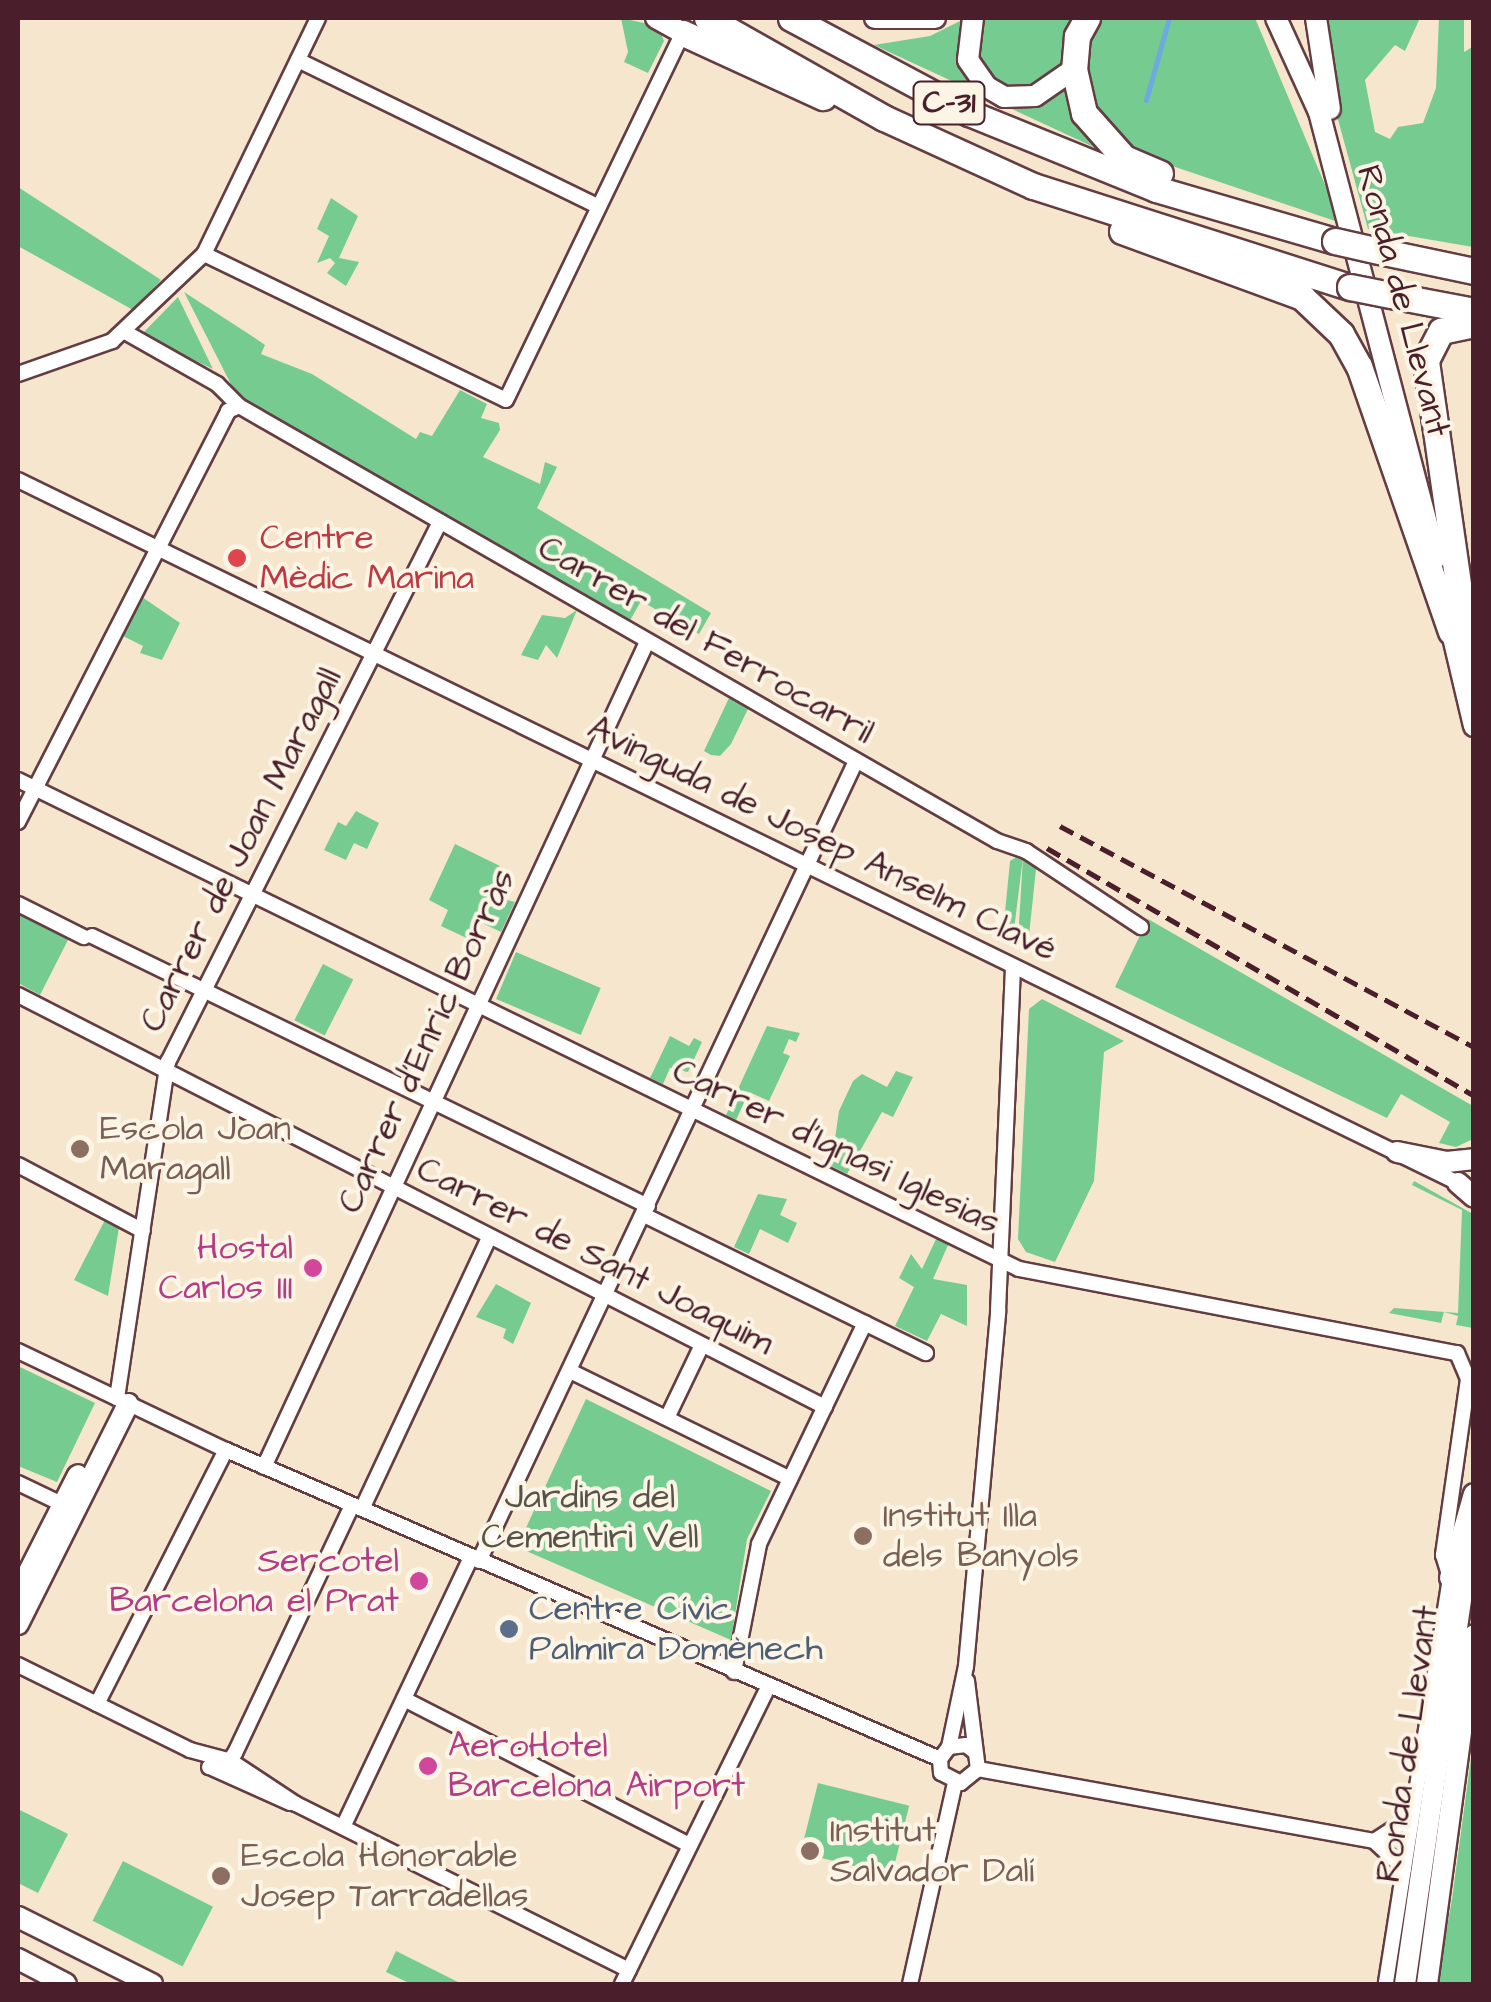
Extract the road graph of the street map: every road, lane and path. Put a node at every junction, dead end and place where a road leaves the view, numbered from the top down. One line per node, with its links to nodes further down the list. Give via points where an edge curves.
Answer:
1 (318, 18): 12 (street)
2 (656, 18): 11 (main road)
3 (707, 18): 14 (highway, C-31)
4 (791, 18): 17 (highway, C-31, via 968,113 1156,189)
5 (875, 18): 6 (main road)
6 (935, 18)
7 (973, 18): 13 (main road, via 968,60 986,87 1004,96 1034,96)
8 (1087, 18): 13 (highway, via 1077,36)
9 (1276, 18): 27 (main road, Ronda de Llevant, via 1318,112)
10 (1316, 18): 27 (main road, Ronda de Llevant, via 1318,64)
11 (683, 33): 14 (highway, via 786,84); 16 (street)
12 (298, 60): 16 (street); 18 (street)
13 (1074, 69): 17 (highway, via 1084,113 1116,150)
14 (884, 118): 15 (highway, C-31)
15 (1033, 186): 20 (highway, C-31, bridge, via 1350,287); 27 (highway, via 1100,224 1302,296 1318,309 1358,366)
16 (598, 206): 18 (street, via 506,400)
17 (1244, 216): 19 (highway, C-31, bridge)
18 (204, 254): 21 (street)
19 (1474, 271)
20 (1472, 317): 27 (highway, via 1441,330 1426,360)
21 (128, 330): 22 (street, via 101,348); 23 (street, Carrer del Ferrocarril, via 217,384)
22 (18, 374)
23 (236, 406): 25 (street, Carrer del Ferrocarril); 26 (street)
24 (18, 480): 26 (street, Avinguda de Josep Anselm Clavé)
25 (440, 522): 28 (street, Carrer del Ferrocarril); 29 (street, Carrer de Joan Maragall)
26 (159, 549): 29 (street, Avinguda de Josep Anselm Clavé); 35 (street)
27 (1457, 624): 30 (main road, Ronda de Llevant); 31 (main road, Ronda de Llevant)
28 (647, 642): 32 (street, Carrer d'Enric Borràs); 33 (street, Carrer del Ferrocarril)
29 (372, 653): 32 (street, Avinguda de Josep Anselm Clavé); 38 (street, Carrer de Joan Maragall)
30 (1474, 660)
31 (1474, 726)
32 (592, 758): 37 (street, Avinguda de Josep Anselm Clavé); 44 (street, Carrer d'Enric Borràs)
33 (856, 762): 37 (street); 40 (street, Carrer del Ferrocarril, via 1026,852)
34 (18, 780): 35 (street, Carrer d'Ignasi Iglesias)
35 (35, 788): 36 (street); 38 (street, Carrer d'Ignasi Iglesias)
36 (18, 822)
37 (808, 863): 41 (street, Avinguda de Josep Anselm Clavé); 47 (street)
38 (254, 894): 42 (street, Carrer de Joan Maragall); 44 (street, Carrer d'Ignasi Iglesias)
39 (18, 904): 42 (street)
40 (1141, 927)
41 (1014, 967): 48 (street, Avinguda de Josep Anselm Clavé); 56 (street)
42 (205, 991): 45 (street, Carrer de Joan Maragall); 46 (street)
43 (18, 996): 45 (street, Carrer de Sant Joaquim)
44 (476, 1004): 46 (street, Carrer d'Enric Borràs); 47 (street, Carrer d'Ignasi Iglesias)
45 (165, 1072): 51 (street, Carrer de Sant Joaquim); 54 (street, Carrer de Joan Maragall)
46 (432, 1101): 51 (street, Carrer d'Enric Borràs); 53 (street)
47 (694, 1110): 53 (street); 56 (street, Carrer d'Ignasi Iglesias)
48 (1397, 1152): 49 (main road, via 1457,1163); 52 (street, Avinguda de Josep Anselm Clavé)
49 (1474, 1159)
50 (18, 1166): 54 (street)
51 (392, 1186): 55 (street, Carrer de Sant Joaquim); 67 (street, Carrer d'Enric Borràs)
52 (1468, 1189)
53 (646, 1211): 57 (street); 58 (street)
54 (142, 1231): 63 (street, Carrer de Joan Maragall)
55 (489, 1238): 57 (street, Carrer de Sant Joaquim); 71 (street)
56 (1001, 1261): 75 (street, Carrer d'Ignasi Iglesias, via 1039,1275 1450,1348 1468,1373 1443,1555); 80 (street)
57 (606, 1297): 59 (street, Carrer de Sant Joaquim); 62 (street)
58 (865, 1323): 61 (street); 64 (street)
59 (702, 1345): 64 (street, Carrer de Sant Joaquim); 65 (street)
60 (18, 1350): 63 (street)
61 (926, 1352)
62 (570, 1372): 65 (street); 74 (street)
63 (123, 1401): 66 (street); 72 (main road)
64 (824, 1407): 68 (street)
65 (667, 1418): 68 (street)
66 (226, 1450): 67 (street); 84 (street)
67 (264, 1467): 71 (street)
68 (790, 1479): 81 (street, via 759,1544)
69 (18, 1483): 72 (street)
70 (1474, 1494): 75 (main road)
71 (357, 1507): 74 (street); 88 (street)
72 (68, 1509): 76 (main road); 77 (main road)
73 (1474, 1514): 105 (main road, Ronda de Llevant)
74 (475, 1560): 81 (street); 83 (street)
75 (1450, 1578): 93 (street, Ronda de Llevant)
76 (18, 1593)
77 (18, 1624)
78 (1474, 1635): 106 (main road, Ronda de Llevant)
79 (18, 1665): 84 (street)
80 (966, 1666): 86 (street); 87 (street)
81 (734, 1672): 82 (street)
82 (768, 1687): 87 (street); 96 (street)
83 (404, 1699): 94 (street); 96 (street)
84 (97, 1704): 85 (street)
85 (190, 1750): 88 (street); 89 (street)
86 (975, 1752): 87 (street, via 966,1745); 90 (street)
87 (944, 1753): 91 (street, via 941,1773)
88 (230, 1761): 89 (street); 92 (street)
89 (209, 1767): 92 (street)
90 (978, 1769): 91 (street); 95 (street)
91 (955, 1783): 103 (street)
92 (296, 1804): 94 (street)
93 (1412, 1816): 95 (street); 97 (street, Ronda de Llevant)
94 (343, 1827): 100 (street)
95 (1374, 1841): 97 (street)
96 (689, 1845): 100 (street)
97 (1404, 1869): 104 (street, Ronda de Llevant)
98 (18, 1917): 102 (main road)
99 (19, 1963): 101 (main road)
100 (626, 1977)
101 (66, 1984)
102 (152, 1984)
103 (910, 1984)
104 (1386, 1984)
105 (1405, 1984)
106 (1427, 1984)

